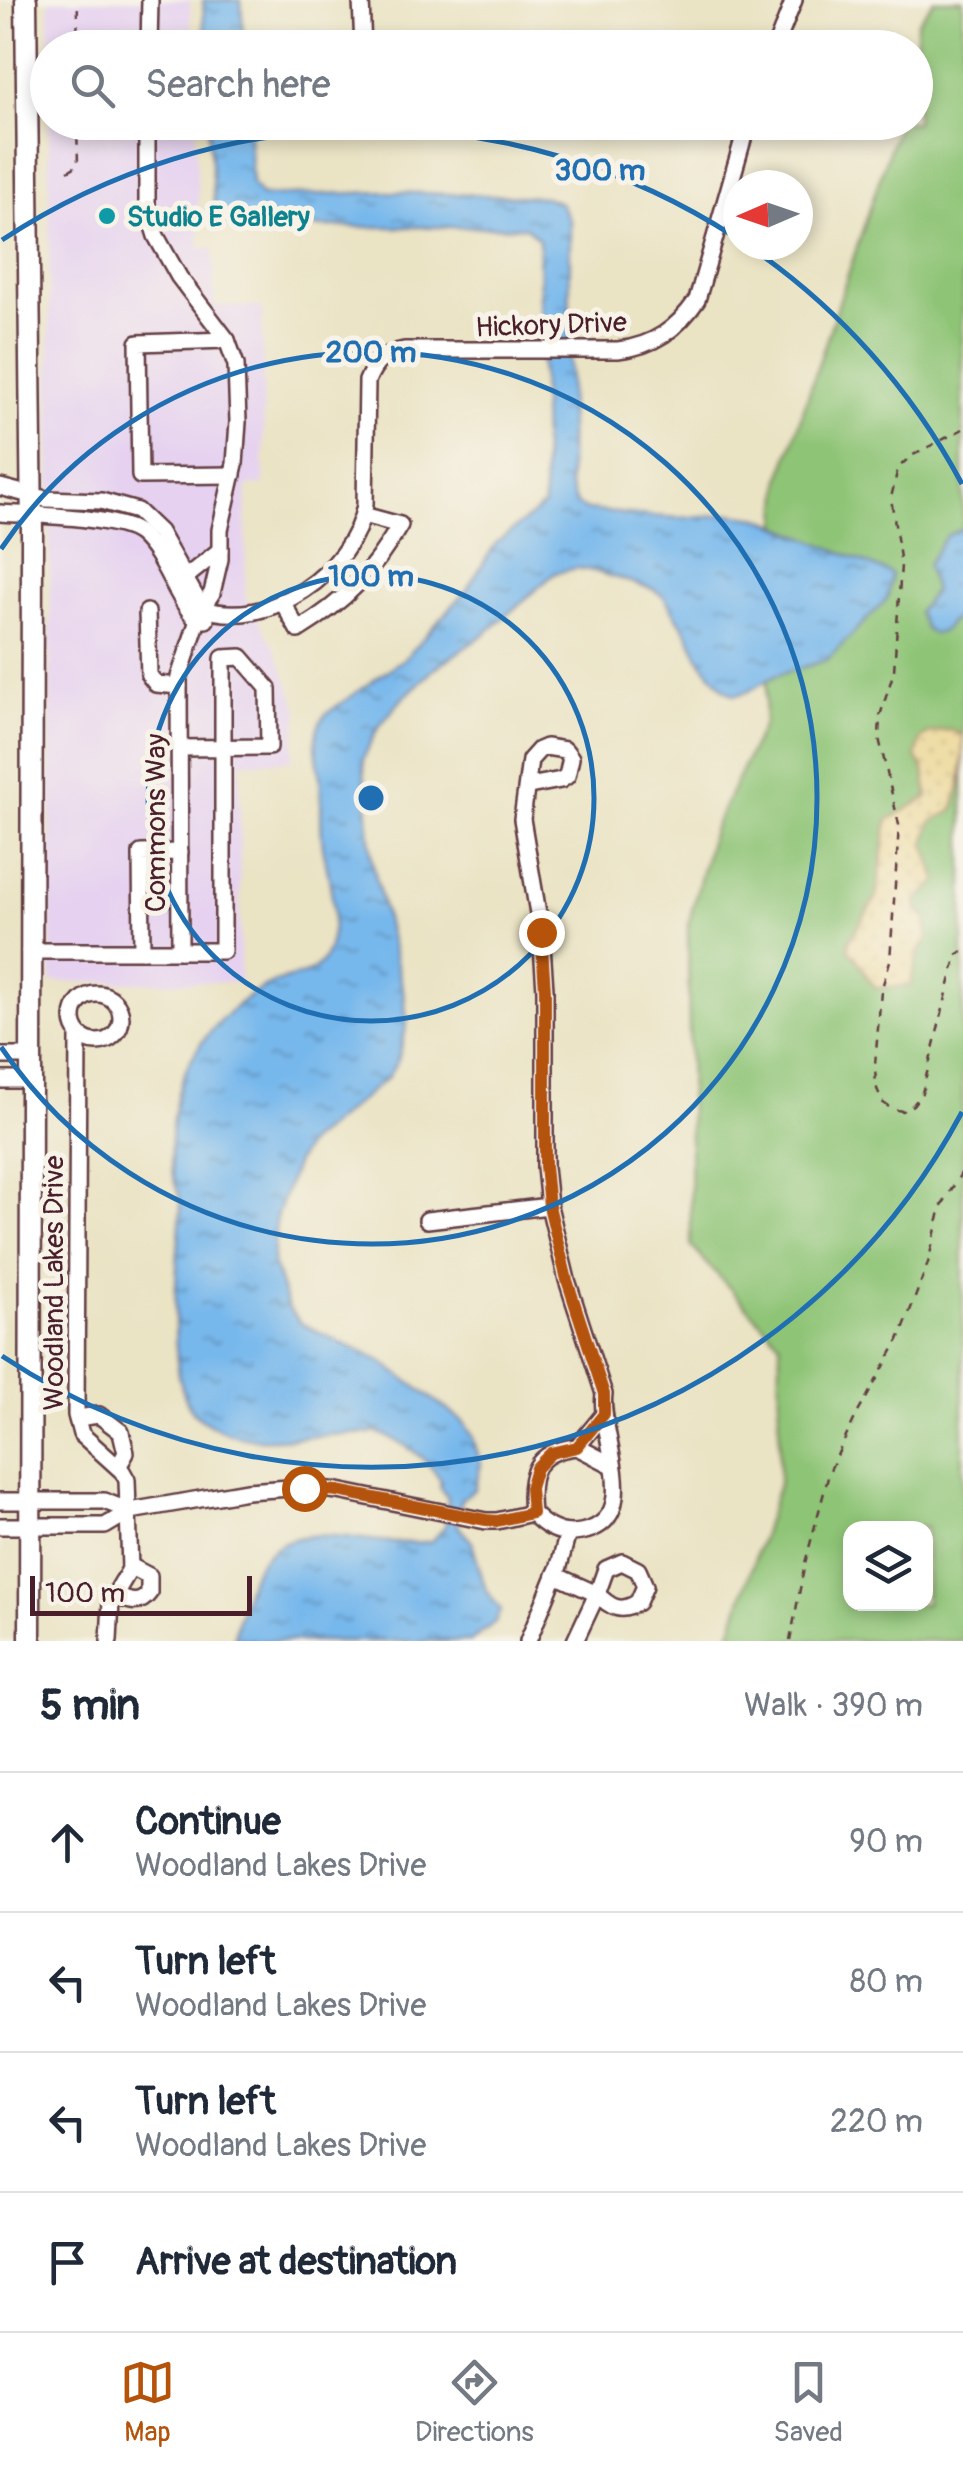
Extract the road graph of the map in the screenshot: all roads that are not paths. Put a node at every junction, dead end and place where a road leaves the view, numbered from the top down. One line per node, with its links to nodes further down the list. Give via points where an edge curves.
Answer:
1 (26, 0): 13 (main road)
2 (150, 0): 5 (street)
3 (361, 0): 6 (street)
4 (794, 0): 7 (street)
5 (149, 30)
6 (362, 30)
7 (782, 30)
8 (148, 140): 10 (street, Commons Way, via 147,207 156,236)
9 (743, 140): 15 (street, Hickory Drive, via 705,280 671,331 640,346 404,350 382,357 367,380)
10 (227, 340): 11 (street, Commons Way, via 236,366); 11 (street, via 138,343 140,476)
11 (232, 475): 16 (street, Commons Way)
12 (0, 486): 13 (street)
13 (31, 506): 14 (street); 17 (street, via 101,501 137,511 159,532); 28 (main road)
14 (0, 512)
15 (363, 516): 18 (street, Hickory Drive, via 328,571); 18 (street, via 400,524 378,564 336,607 298,630)
16 (220, 550): 17 (street); 20 (street, Commons Way, via 212,593)
17 (179, 583): 20 (street)
18 (276, 605): 20 (street)
19 (147, 612): 21 (street, via 149,675 156,684)
20 (199, 614): 21 (street, Commons Way)
21 (179, 686): 23 (street, Commons Way)
22 (224, 747): 22 (street, via 223,658 242,657 268,688 269,747); 23 (street); 27 (street, via 224,951)
23 (180, 748): 25 (street, Commons Way)
24 (529, 786): 34 (street, via 522,819 544,970)
25 (180, 852): 26 (street, via 142,853); 27 (street, Commons Way)
26 (142, 951): 27 (street, Commons Way); 28 (street, Commons Way)
27 (180, 951)
28 (29, 952): 31 (main road)
29 (78, 1034): 37 (street, Woodland Lakes Drive)
30 (0, 1056): 31 (street)
31 (29, 1056): 33 (main road)
32 (0, 1080): 33 (street)
33 (28, 1080): 42 (main road)
34 (549, 1206): 35 (street); 36 (street, via 604,1394)
35 (427, 1220)
36 (604, 1414): 38 (street); 39 (street)
37 (77, 1418): 40 (street, Woodland Lakes Drive, via 81,1434); 40 (street, via 99,1415 121,1432 126,1453)
38 (577, 1447): 39 (street); 44 (street, via 551,1453 536,1468)
39 (612, 1465): 47 (street, via 613,1508 599,1524)
40 (118, 1467): 43 (street, via 128,1480)
41 (0, 1501): 42 (street)
42 (30, 1501): 43 (street, via 104,1501); 46 (main road)
43 (130, 1512): 44 (street, via 304,1488 497,1521); 46 (street, via 105,1526); 48 (street)
44 (532, 1513): 47 (street)
45 (0, 1526): 46 (street)
46 (30, 1526): 51 (main road)
47 (568, 1533): 49 (street)
48 (130, 1566): 50 (street); 50 (street, via 148,1576 150,1593 138,1602)
49 (555, 1576): 53 (street); 54 (street, via 597,1594)
50 (114, 1595): 52 (street)
51 (30, 1641)
52 (109, 1641)
53 (528, 1641)
54 (575, 1641)

